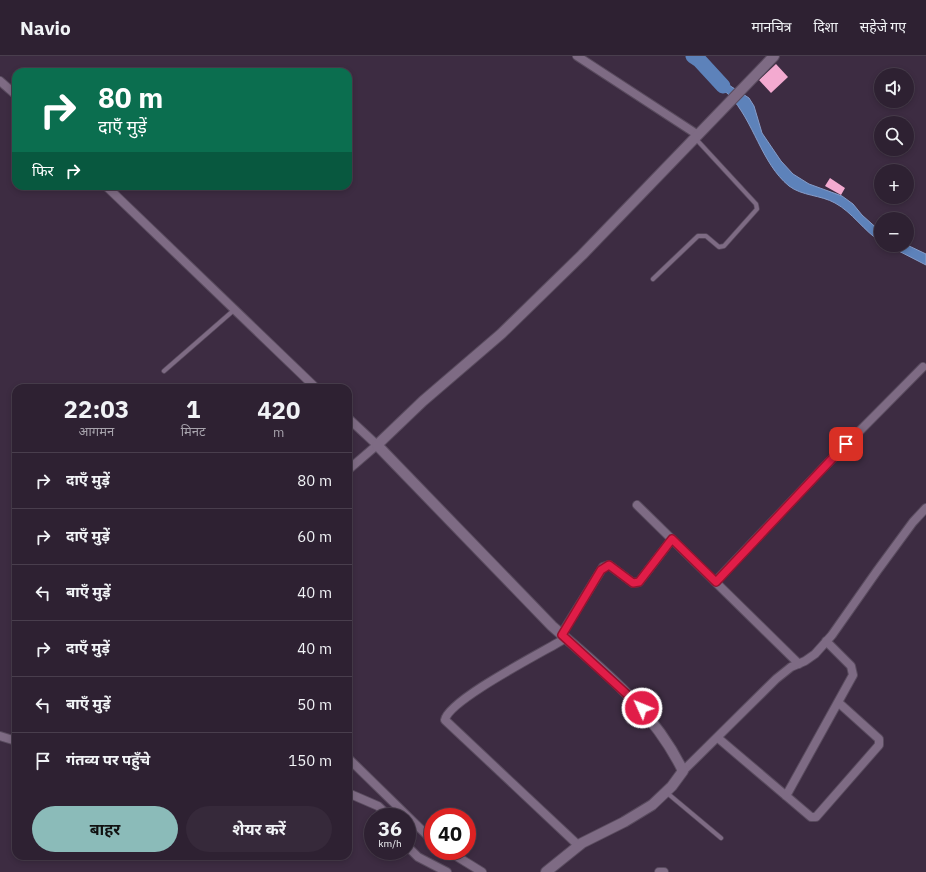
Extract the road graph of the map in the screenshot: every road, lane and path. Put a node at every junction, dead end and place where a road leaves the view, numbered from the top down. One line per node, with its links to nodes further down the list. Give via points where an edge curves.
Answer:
1 (577, 56): 5 (street)
2 (774, 56): 5 (street)
3 (0, 81): 4 (street)
4 (12, 92)
5 (697, 137): 7 (lane, via 756,204 757,210 724,246 720,247 706,236 698,236); 13 (street, via 501,334 423,401)
6 (110, 190): 8 (street)
7 (653, 279)
8 (235, 310): 10 (lane); 11 (street)
9 (923, 367): 18 (street)
10 (164, 371)
11 (312, 384)
12 (352, 422): 13 (street)
13 (377, 446): 14 (street); 19 (street)
14 (352, 467)
15 (637, 505): 17 (street)
16 (926, 508): 20 (street)
17 (672, 539): 18 (street); 19 (street, via 639,582 633,583 609,565 603,567)
18 (716, 582): 21 (street)
19 (564, 636): 27 (street, via 642,708 657,726); 34 (street, via 475,691 449,712 445,720)
20 (826, 641): 21 (street, via 815,654); 22 (street, via 854,671 852,681)
21 (799, 664): 24 (street, via 776,679)
22 (839, 702): 30 (street); 30 (street, via 879,739 877,749 816,817 811,817)
23 (0, 736): 25 (street)
24 (718, 738): 27 (street); 30 (street)
25 (12, 740)
26 (352, 762): 32 (street)
27 (683, 771): 28 (street)
28 (666, 792): 33 (lane); 34 (street, via 652,805)
29 (352, 795): 31 (street)
30 (786, 796)
31 (380, 808)
32 (424, 832)
33 (721, 838)
34 (579, 846): 39 (street)
35 (416, 855): 37 (street)
36 (463, 860): 38 (street)
37 (448, 872)
38 (482, 872)
39 (546, 872)
40 (659, 872): 41 (street)
41 (664, 872)

